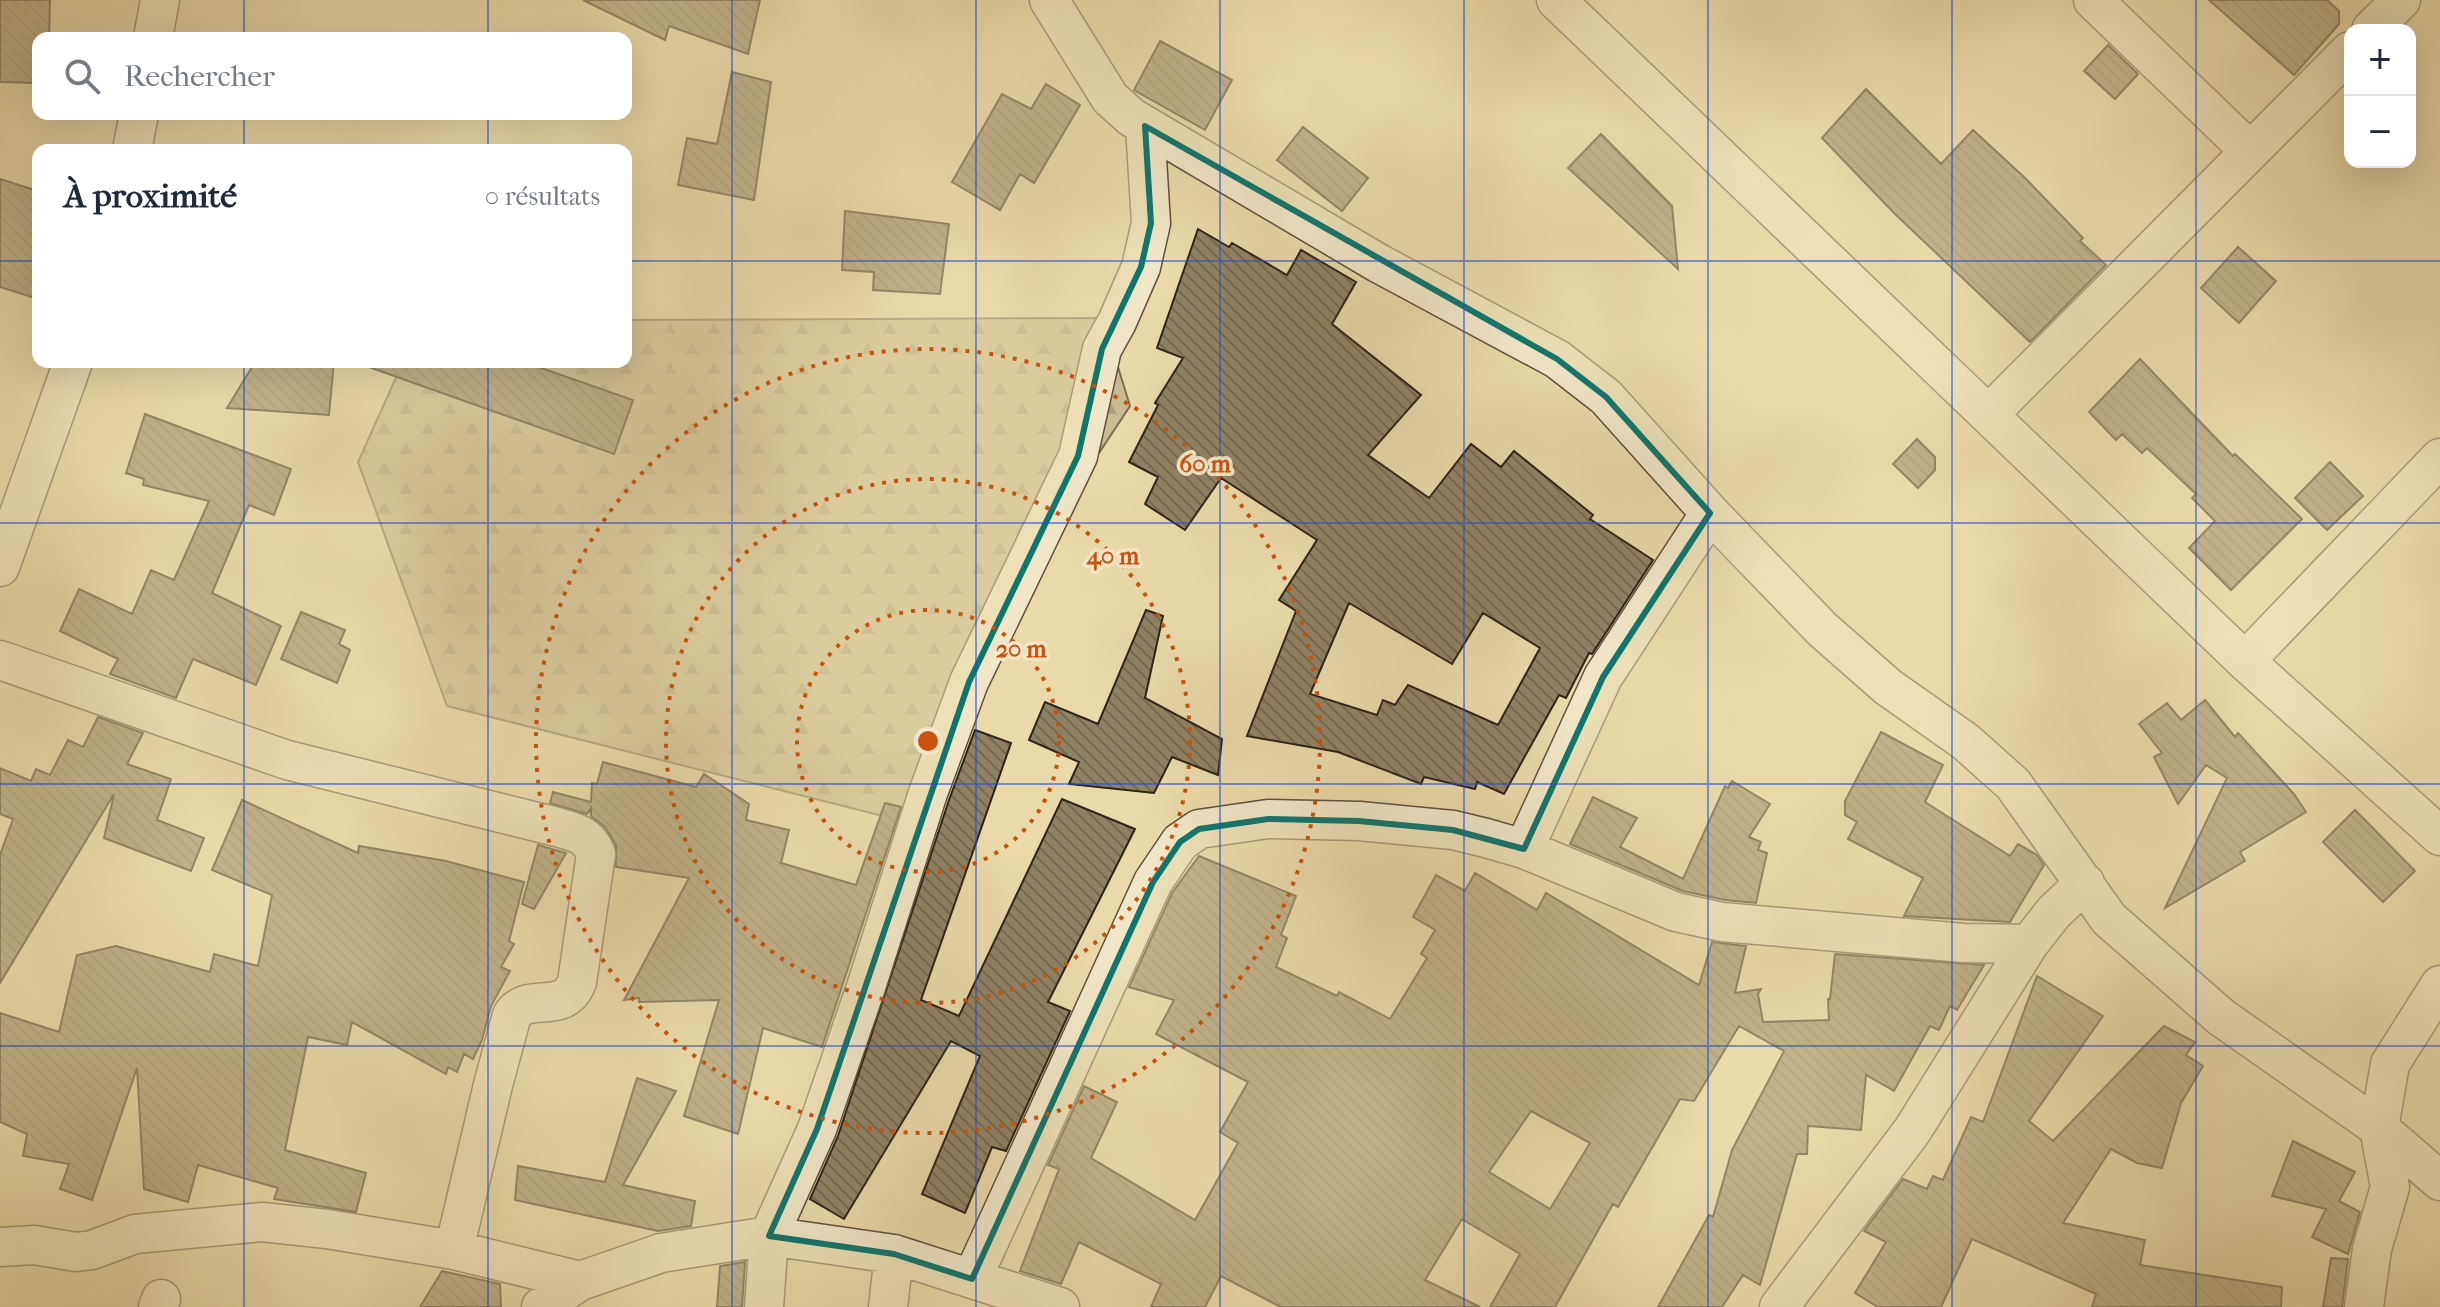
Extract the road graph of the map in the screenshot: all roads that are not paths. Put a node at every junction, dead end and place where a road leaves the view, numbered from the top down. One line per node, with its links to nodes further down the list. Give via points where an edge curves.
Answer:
1 (160, 0): 7 (street)
2 (1049, 0): 10 (street, via 1110,98)
3 (1556, 0): 14 (street)
4 (2093, 0): 12 (street)
5 (2401, 0): 6 (street)
6 (2377, 24)
7 (154, 32)
8 (2344, 57): 12 (street)
9 (138, 120): 11 (street)
10 (1145, 126): 17 (street, via 1364,255 1557,359 1606,397); 28 (street, via 1151,223 1141,267 1102,349 1078,456 969,682 817,1129)
11 (133, 144)
12 (2250, 151): 14 (street)
13 (70, 368): 16 (street)
14 (1989, 414): 20 (street)
15 (2440, 458): 20 (street)
16 (10, 502): 18 (street)
17 (1710, 513): 22 (street, via 1603,677); 23 (street, via 1822,629 2013,784)
18 (0, 567)
19 (0, 660): 30 (street, via 287,760 557,827 592,842 596,854 577,982 563,999 518,1007 512,1015)
20 (2245, 661): 21 (street)
21 (2440, 836)
22 (1524, 849): 24 (street, via 1676,912 1722,922); 32 (street, via 1453,830 1268,819 1199,829 1180,842 1153,882)
23 (2085, 883): 24 (street); 26 (street, via 2109,919 2221,1017)
24 (2029, 944): 38 (street, via 1912,1131)
25 (2440, 985): 26 (street, via 2390,1064)
26 (2379, 1128): 27 (street); 39 (street, via 2390,1187 2372,1249)
27 (2440, 1181)
28 (769, 1236): 31 (street); 33 (street, via 661,1253); 35 (street)
29 (0, 1247): 30 (street, via 34,1245 76,1252 135,1234 262,1222)
30 (454, 1250): 33 (street)
31 (894, 1254): 32 (street); 36 (street)
32 (972, 1279): 37 (street)
33 (580, 1281): 34 (street)
34 (541, 1307)
35 (764, 1307)
36 (888, 1307)
37 (1060, 1307)
38 (1779, 1307)
39 (2364, 1307)

